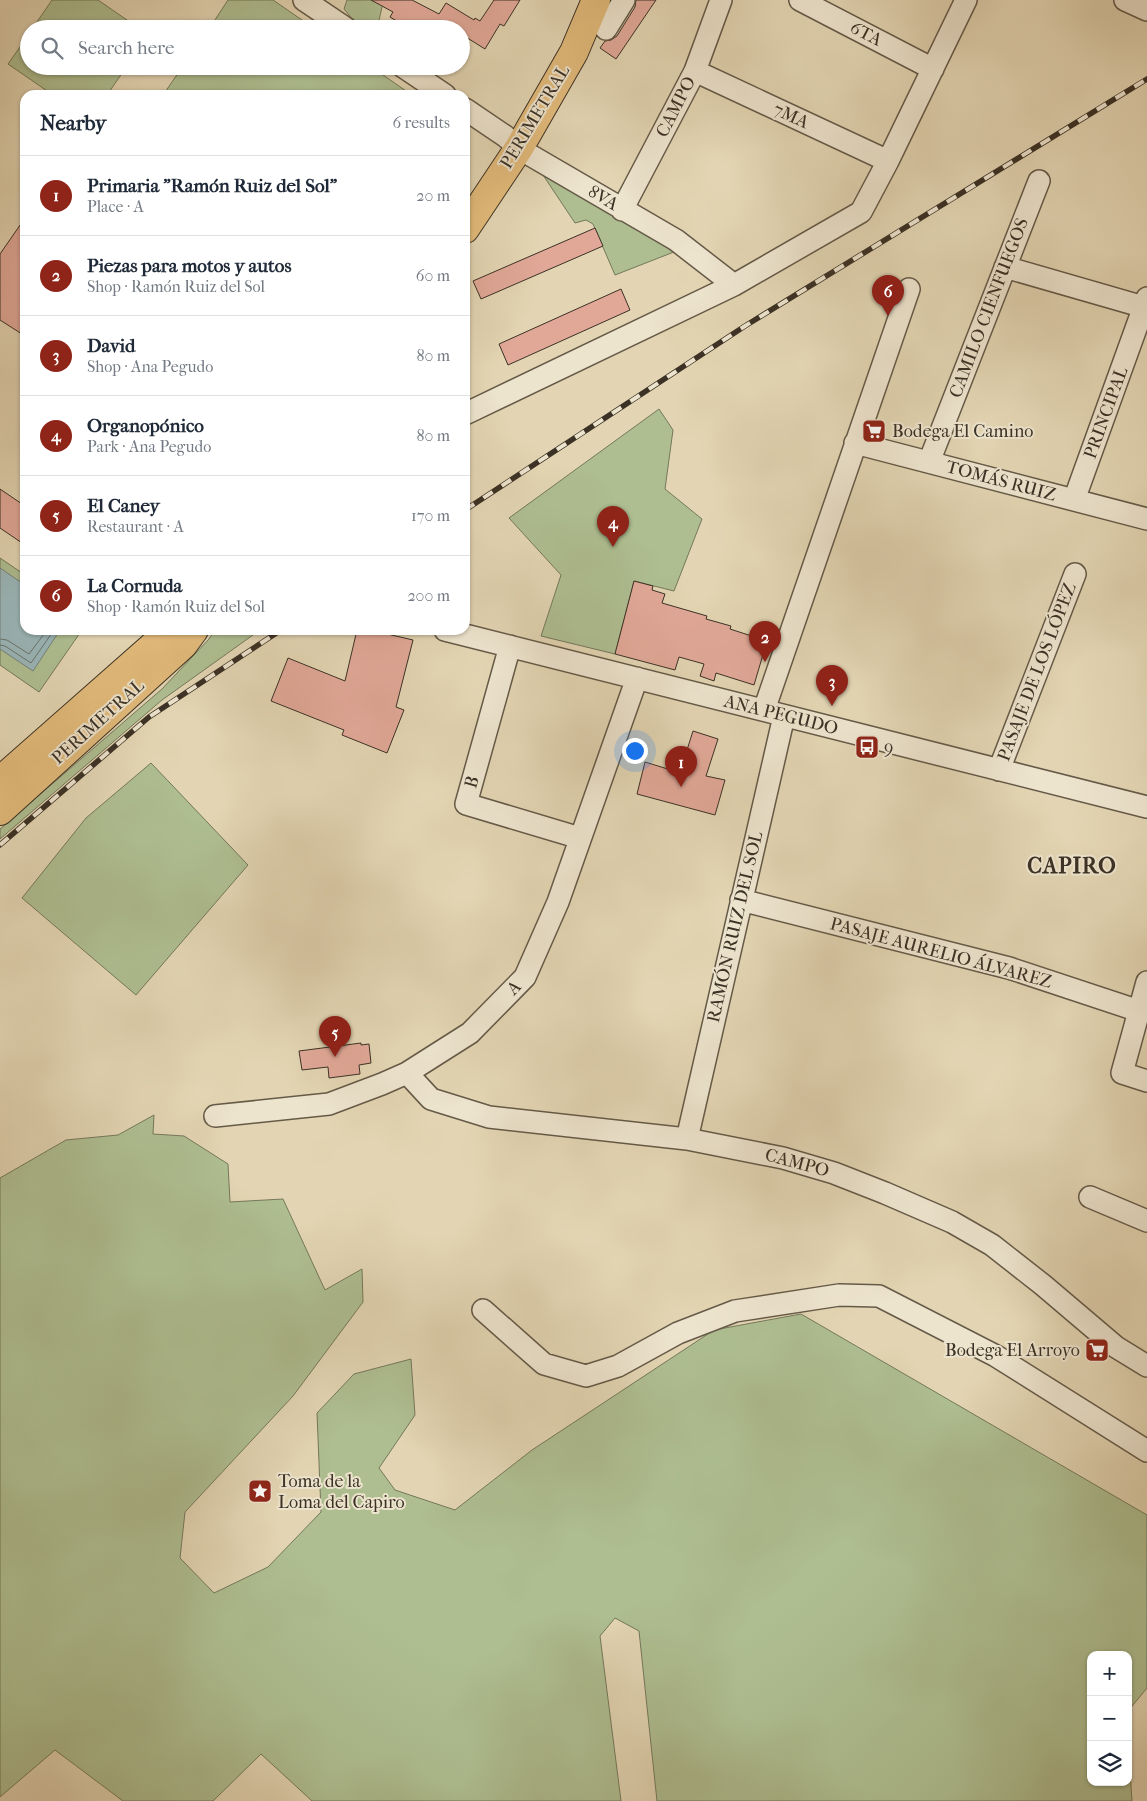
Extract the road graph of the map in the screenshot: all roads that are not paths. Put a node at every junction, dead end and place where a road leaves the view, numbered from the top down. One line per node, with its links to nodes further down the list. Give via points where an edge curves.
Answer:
1 (304, 0): 10 (street)
2 (579, 0): 17 (main road, PERIMETRAL)
3 (596, 0): 17 (main road, PERIMETRAL, via 574,52)
4 (624, 0): 11 (street)
5 (722, 0): 13 (street, CAMPO)
6 (800, 0): 12 (street, 6TA)
7 (966, 0): 12 (street)
8 (1125, 0): 9 (street)
9 (1147, 10)
10 (339, 16)
11 (606, 29)
12 (933, 69): 18 (street)
13 (695, 71): 18 (street, 7MA); 21 (street, CAMPO)
14 (415, 75): 15 (street)
15 (438, 90)
16 (470, 112): 17 (street, 8VA)
17 (512, 142): 20 (main road, PERIMETRAL); 21 (street, 8VA); 22 (main road, PERIMETRAL)
18 (888, 161): 25 (street, via 861,212)
19 (1039, 181): 24 (street, CAMILO CIENFUEGOS)
20 (470, 188)
21 (622, 210): 23 (street, 8VA, via 676,240)
22 (470, 220)
23 (703, 260): 25 (street, 8VA); 27 (street)
24 (1005, 267): 28 (street); 31 (street, CAMILO CIENFUEGOS)
25 (734, 285): 27 (street)
26 (909, 289): 30 (street, RAMÓN RUIZ DEL SOL)
27 (710, 296): 29 (street)
28 (1145, 303): 32 (street, PRINCIPAL)
29 (470, 412)
30 (855, 443): 31 (street, TOMÁS RUIZ); 40 (street, RAMÓN RUIZ DEL SOL)
31 (929, 462): 32 (street, TOMÁS RUIZ)
32 (1074, 500): 33 (street, TOMÁS RUIZ)
33 (1147, 519)
34 (1075, 574): 41 (street, PASAJE DE LOS LÓPEZ)
35 (164, 635): 42 (main road, PERIMETRAL)
36 (190, 635): 44 (main road, PERIMETRAL)
37 (465, 635): 38 (street, ANA PEGUDO)
38 (510, 646): 39 (street, ANA PEGUDO); 45 (street, B, via 466,804)
39 (638, 678): 40 (street, ANA PEGUDO); 45 (street, A)
40 (774, 713): 41 (street, ANA PEGUDO); 46 (street, RAMÓN RUIZ DEL SOL)
41 (999, 770): 43 (street, ANA PEGUDO)
42 (0, 781)
43 (1147, 807)
44 (0, 811)
45 (580, 838): 49 (street, A, via 558,902 525,977 470,1033)
46 (742, 900): 48 (street, PASAJE AURELIO ÁLVAREZ, via 1009,968); 52 (street, RAMÓN RUIZ DEL SOL)
47 (1147, 982): 48 (street)
48 (1139, 1012): 50 (street, via 1122,1073)
49 (407, 1073): 51 (street, A, via 329,1104); 52 (street, CAMPO, via 431,1099 489,1117)
50 (1147, 1081)
51 (216, 1116)
52 (687, 1139): 56 (street, CAMPO, via 783,1158 834,1173 952,1222 992,1245 1116,1347)
53 (1090, 1196): 54 (street)
54 (1147, 1221)
55 (483, 1310): 57 (street, via 544,1364 586,1376 618,1366 678,1333 735,1311 839,1295 879,1296 996,1356)
56 (1147, 1366)
57 (1147, 1452)

